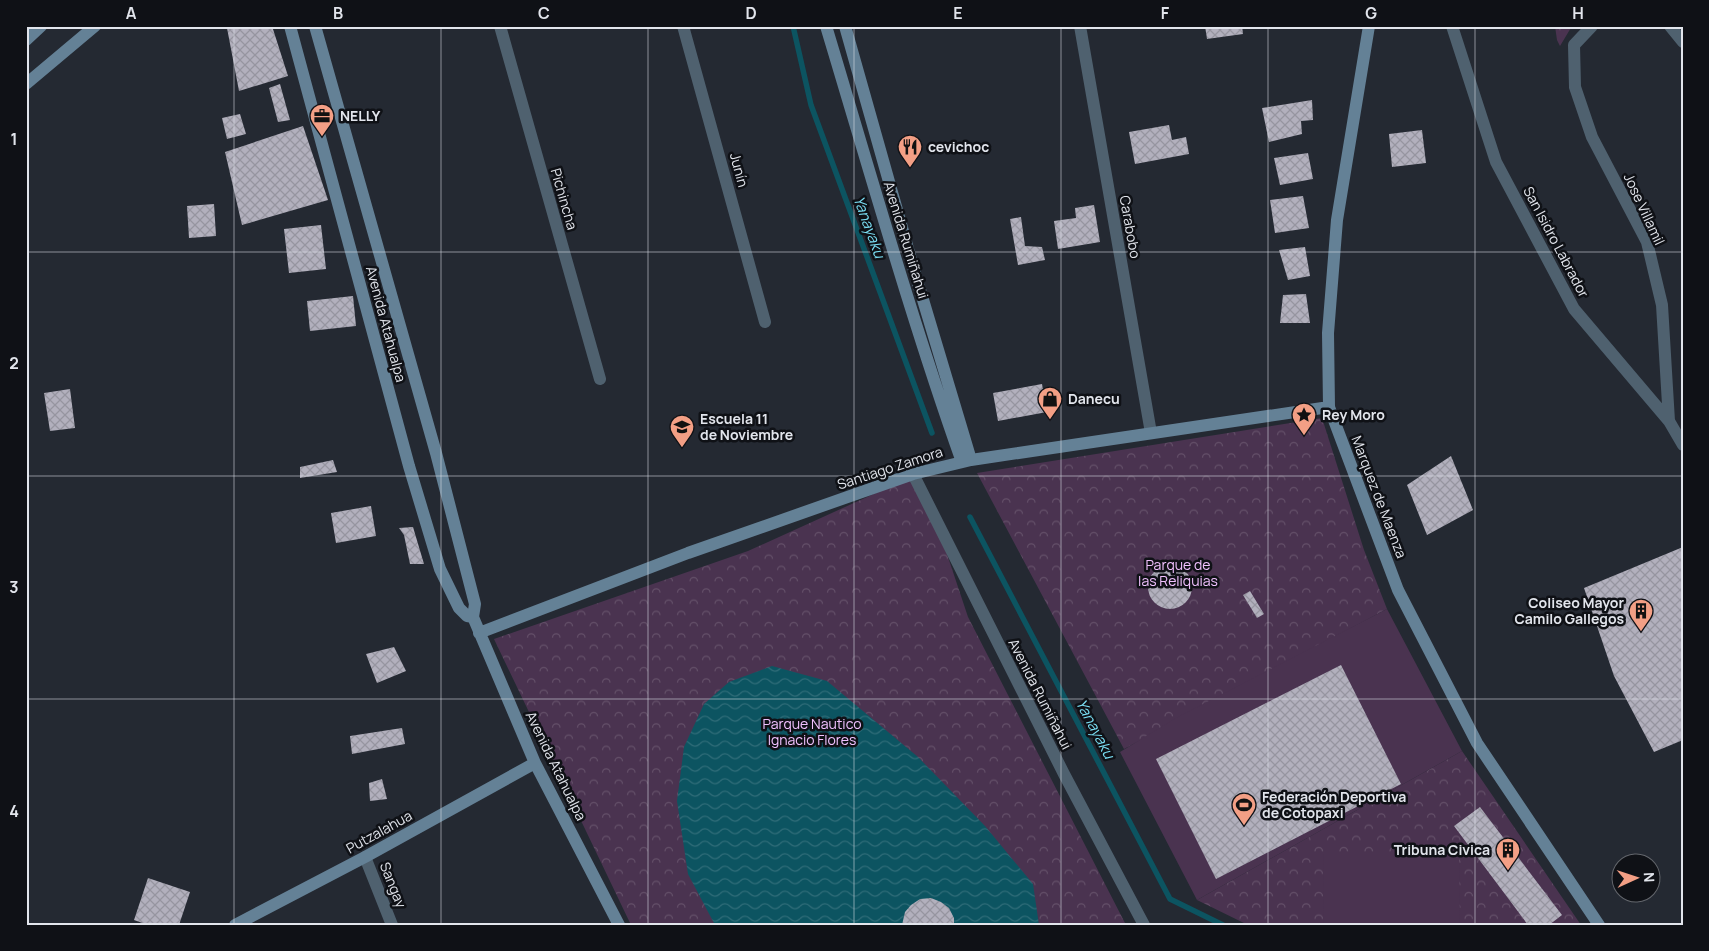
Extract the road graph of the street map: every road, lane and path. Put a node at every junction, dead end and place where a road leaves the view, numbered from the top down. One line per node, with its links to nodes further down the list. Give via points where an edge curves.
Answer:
1 (41, 26): 14 (street)
2 (95, 26): 16 (street)
3 (290, 26): 29 (street, Avenida Atahualpa, via 440,569 459,608)
4 (314, 26): 29 (street, Avenida Atahualpa, via 438,462 475,604)
5 (500, 26): 22 (street, Pichincha)
6 (684, 26): 21 (street, Junín)
7 (826, 26): 18 (street, Avenida Rumiñahui)
8 (845, 26): 17 (street, Avenida Rumiñahui)
9 (1080, 26): 25 (street, Carabobo)
10 (1369, 26): 23 (street, Marquez de Maenza, via 1337,220 1328,333)
11 (1452, 26): 24 (street, San Isidro Labrador, via 1496,162 1574,309)
12 (1592, 26): 24 (street, Jose Villamil, via 1574,45 1575,87 1592,137 1647,242 1662,305)
13 (1670, 26): 15 (street)
14 (26, 40)
15 (1683, 42)
16 (26, 84)
17 (870, 115): 18 (street); 19 (street, Avenida Rumiñahui)
18 (854, 120): 20 (street, Avenida Rumiñahui)
19 (912, 263): 20 (street); 27 (street, Avenida Rumiñahui)
20 (898, 267): 27 (street, Avenida Rumiñahui, via 942,406)
21 (765, 322)
22 (600, 379)
23 (1329, 407): 25 (street, Santiago Zamora); 37 (street, Marquez de Maenza, via 1398,590 1468,726)
24 (1669, 421): 26 (street, San Isidro Labrador)
25 (1151, 433): 27 (street, Santiago Zamora)
26 (1683, 445)
27 (964, 461): 28 (street, Santiago Zamora)
28 (916, 474): 30 (street, Santiago Zamora, via 688,553); 36 (street, Avenida Rumiñahui, via 1064,774)
29 (473, 618): 30 (street, Avenida Atahualpa)
30 (479, 633): 31 (street, Avenida Atahualpa)
31 (535, 762): 32 (street, Putzalahua); 35 (street, Avenida Atahualpa)
32 (365, 857): 33 (street, Putzalahua); 34 (street, Sangay)
33 (235, 925)
34 (392, 925)
35 (619, 925)
36 (1144, 925)
37 (1599, 925)

